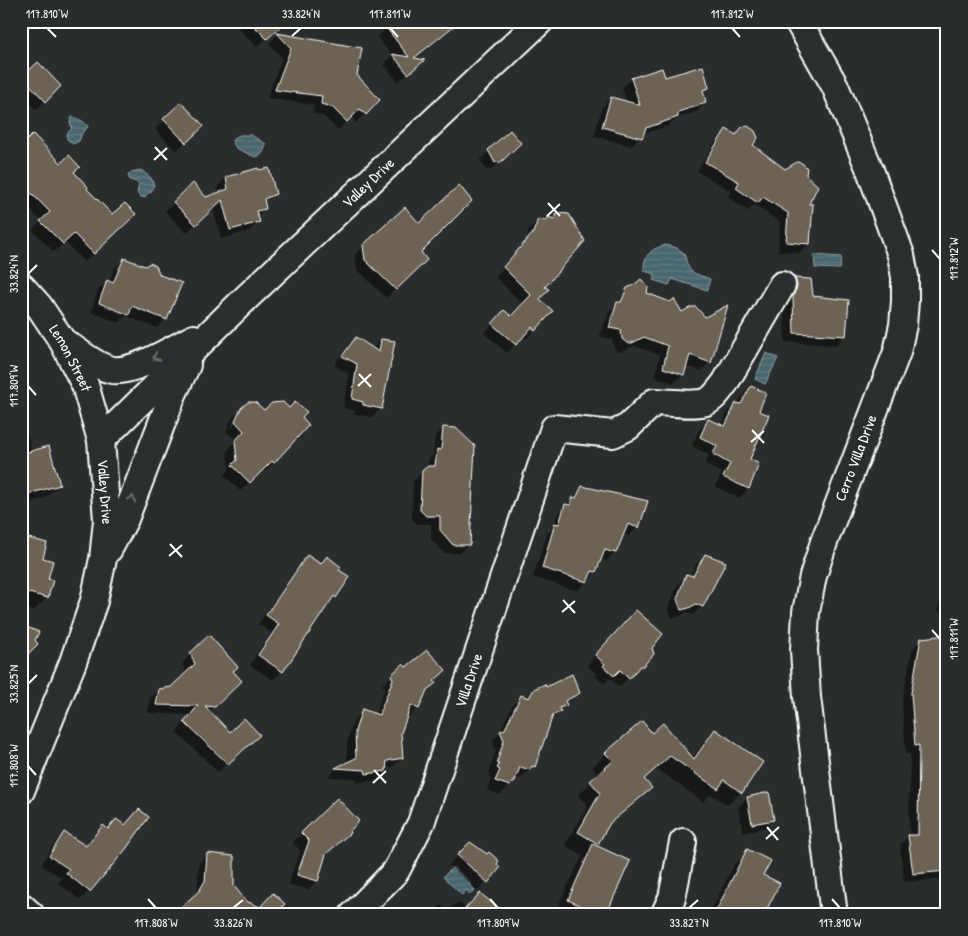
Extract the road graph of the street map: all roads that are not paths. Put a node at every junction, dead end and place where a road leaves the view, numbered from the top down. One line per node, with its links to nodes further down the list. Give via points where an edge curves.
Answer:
1 (540, 21): 5 (street, Valley Drive)
2 (798, 21): 15 (street, Cerro Villa Drive, via 835,86 863,153 901,255 906,301 897,352 824,542 806,612 807,697)
3 (782, 285): 13 (street, Villa Drive, via 725,383 706,402 654,402 628,427 613,434 554,428 421,824 396,871)
4 (21, 286): 6 (street, Lemon Street)
5 (206, 337): 6 (street, one-way to 6, via 124,370 112,370); 7 (street, Valley Drive); 8 (street, Valley Drive, one-way to 5, via 125,519 173,394)
6 (63, 342): 7 (street, Lemon Street, via 85,385)
7 (101, 440): 8 (street, Valley Drive, via 107,520)
8 (103, 558): 9 (street, Valley Drive, via 81,639)
9 (21, 791)
10 (684, 842): 14 (street, via 672,898)
11 (21, 906): 12 (street)
12 (31, 915)
13 (353, 915)
14 (664, 915)
15 (834, 915)

